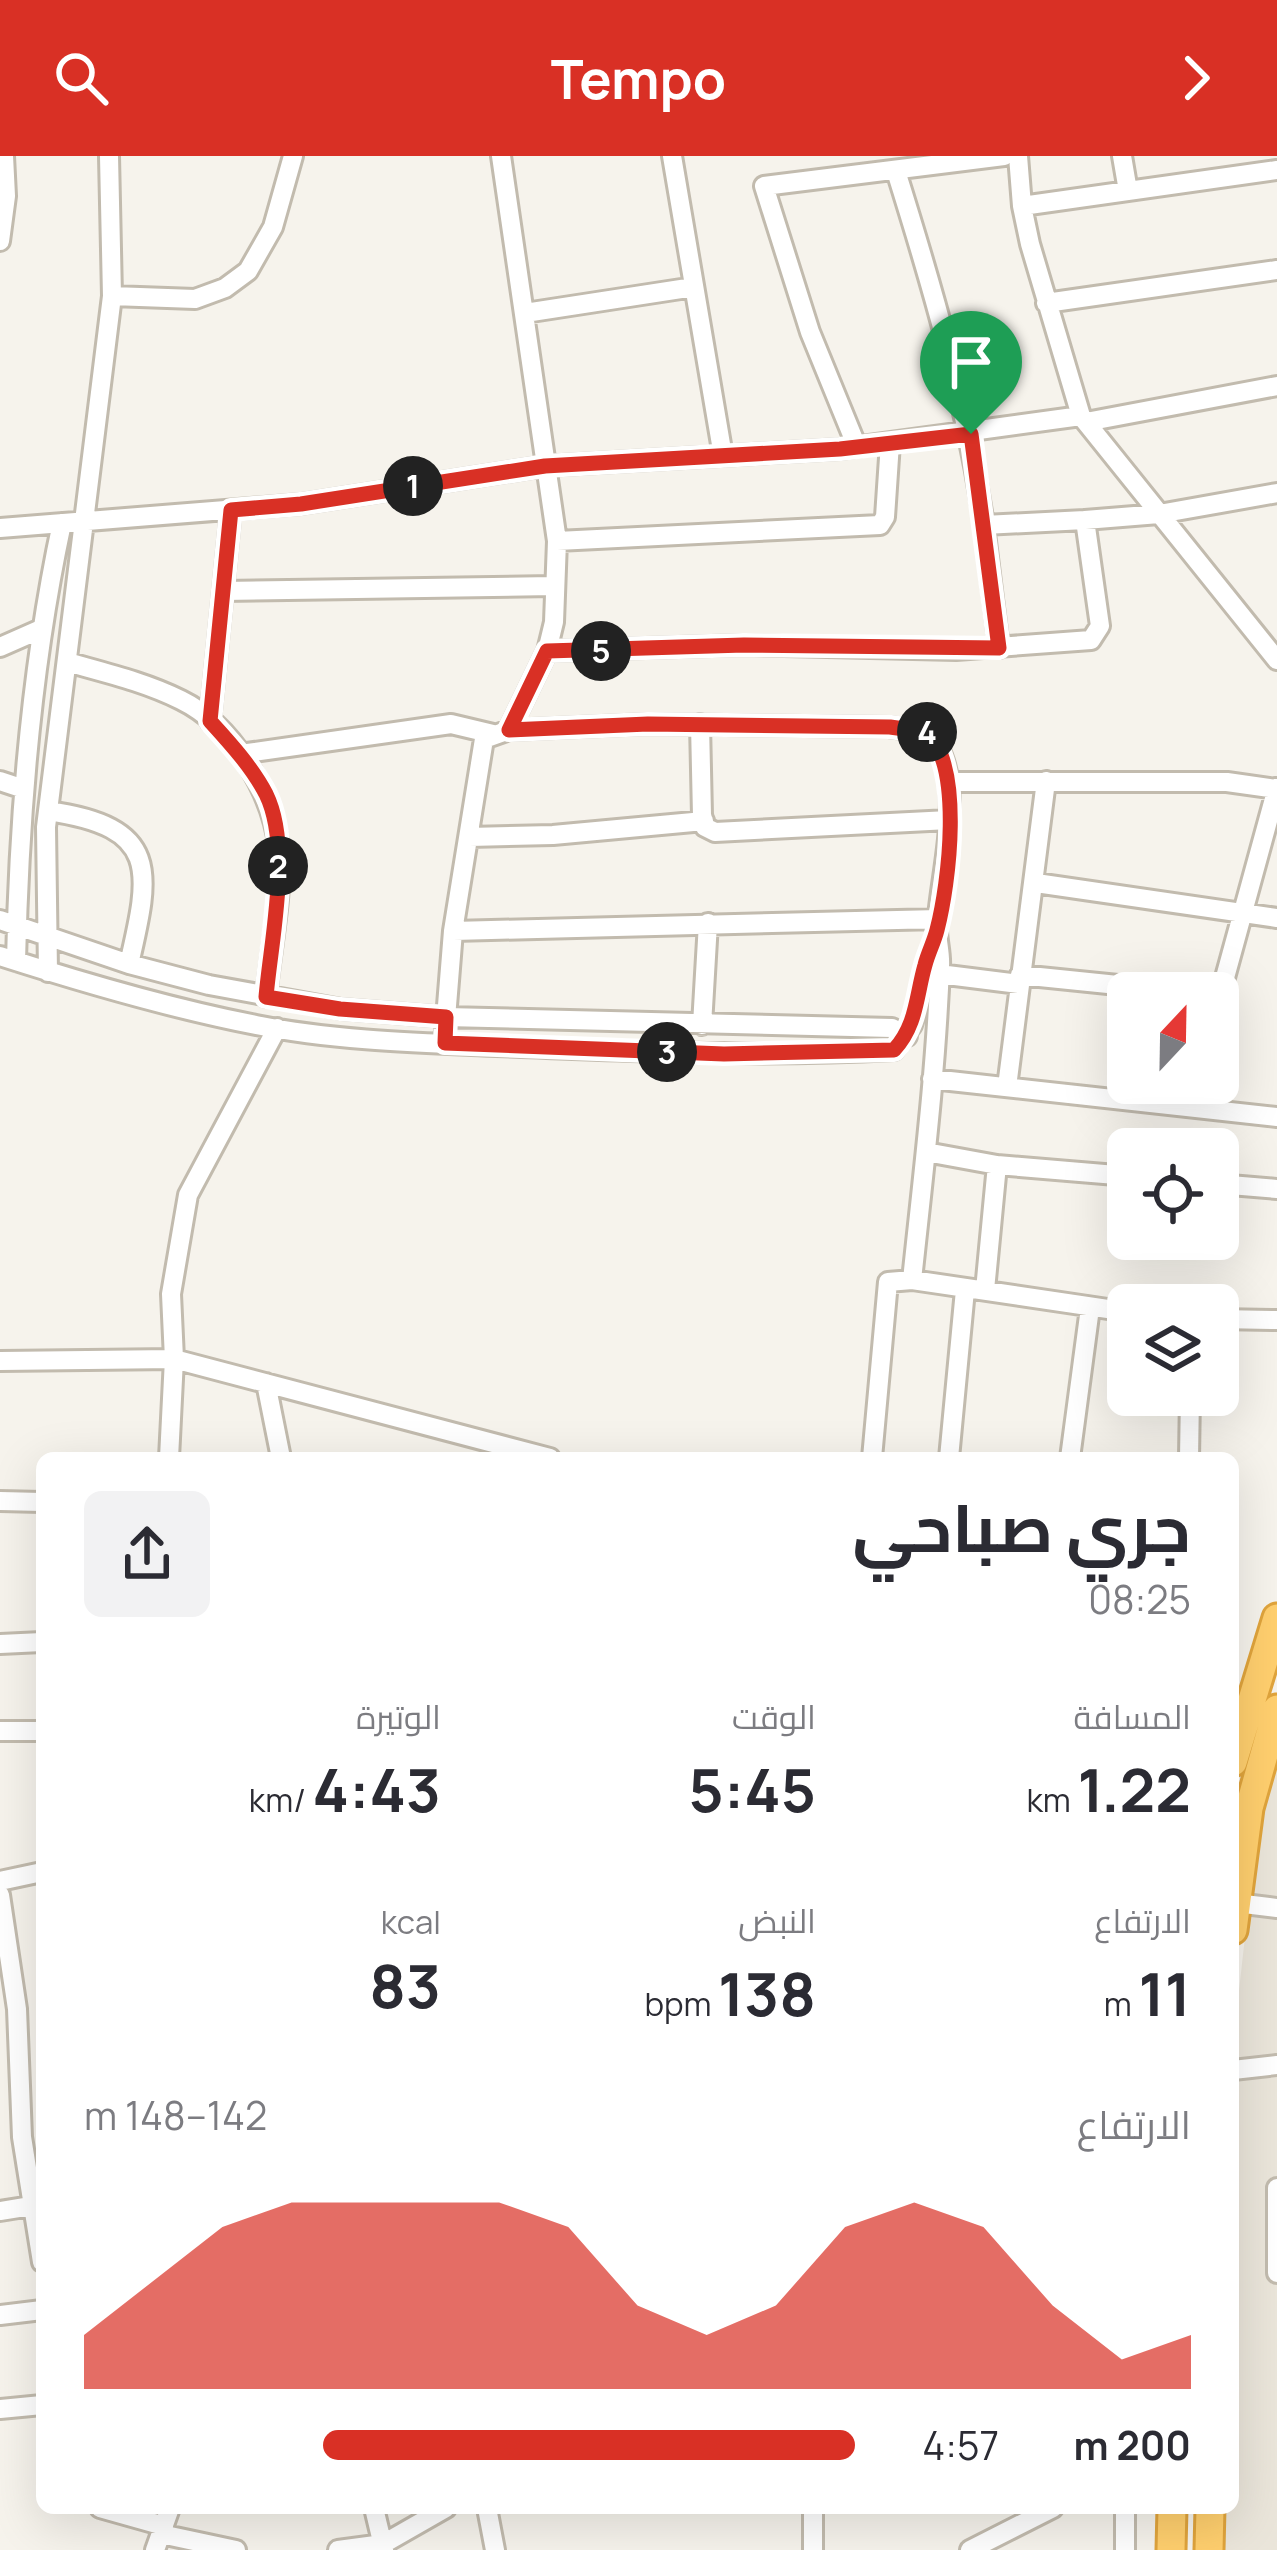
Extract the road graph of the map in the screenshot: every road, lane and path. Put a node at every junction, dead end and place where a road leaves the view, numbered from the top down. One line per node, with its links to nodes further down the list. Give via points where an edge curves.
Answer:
1 (4, 156): 15 (street)
2 (110, 156): 18 (street)
3 (293, 156): 18 (street, via 273,227 248,271 195,299)
4 (501, 156): 20 (street)
5 (672, 156): 17 (street)
6 (1004, 156): 11 (street)
7 (1018, 156): 14 (street)
8 (1122, 156): 13 (street)
9 (1220, 156): 12 (street)
10 (1277, 170): 12 (street)
11 (896, 171): 23 (street); 25 (street, via 764,186 763,193)
12 (1222, 178): 13 (street)
13 (1128, 191): 14 (street)
14 (1022, 206): 19 (street)
15 (0, 241)
16 (1277, 270): 19 (street)
17 (694, 287): 20 (street); 26 (street)
18 (112, 296): 33 (street)
19 (1046, 302): 22 (street)
20 (525, 313): 27 (street)
21 (1277, 386): 22 (street)
22 (1083, 419): 23 (street); 30 (street)
23 (971, 434): 24 (street); 34 (street)
24 (890, 443): 25 (street); 36 (street, via 880,525)
25 (857, 447): 26 (street)
26 (723, 456): 27 (street)
27 (545, 466): 29 (street); 36 (street)
28 (1277, 493): 30 (street)
29 (231, 510): 33 (street); 38 (street)
30 (1160, 514): 31 (street); 43 (street)
31 (1085, 520): 34 (street); 41 (street, via 1096,634)
32 (62, 523): 33 (street); 35 (street); 39 (street)
33 (86, 524): 44 (street)
34 (985, 525): 41 (street)
35 (0, 528)
36 (557, 541): 37 (street)
37 (553, 586): 38 (street); 42 (street)
38 (223, 591): 45 (street)
39 (41, 629): 40 (street); 52 (street)
40 (0, 647)
41 (999, 648): 42 (street)
42 (547, 651): 47 (street)
43 (1277, 660)
44 (67, 662): 45 (street, via 150,686); 54 (street)
45 (210, 721): 48 (street)
46 (700, 724): 47 (street); 51 (street, via 912,728 933,737); 56 (street)
47 (501, 732): 48 (street, via 451,724); 57 (street, via 484,740)
48 (240, 754): 73 (street, via 268,797 279,852)
49 (0, 781): 52 (street)
50 (1046, 781): 51 (street); 53 (street); 58 (street)
51 (948, 782): 55 (street)
52 (24, 789): 61 (street)
53 (1277, 789): 59 (street)
54 (48, 811): 65 (street); 67 (street, via 106,823 138,856 145,892)
55 (949, 820): 56 (street, via 716,832); 63 (street)
56 (704, 821): 57 (street)
57 (469, 837): 64 (street)
58 (1036, 883): 59 (street); 71 (street)
59 (1242, 912): 60 (street); 69 (street)
60 (1277, 918)
61 (9, 922): 65 (street); 66 (street)
62 (708, 923): 63 (street); 64 (street); 75 (street)
63 (938, 925): 70 (street); 77 (street)
64 (453, 931): 74 (street)
65 (45, 935): 67 (street); 68 (street)
66 (8, 958): 68 (street)
67 (129, 964): 73 (street)
68 (48, 972): 76 (street)
69 (1226, 972)
70 (939, 974): 71 (street); 79 (street)
71 (1020, 980): 72 (street); 80 (street)
72 (1107, 986)
73 (266, 997): 74 (street)
74 (446, 1017): 75 (street); 78 (street)
75 (702, 1025): 77 (street, via 892,1028)
76 (277, 1028): 78 (street); 94 (street, via 188,1195 171,1294)
77 (907, 1036): 78 (street, via 894,1050 847,1053)
78 (445, 1043)
79 (932, 1079): 80 (street); 83 (street)
80 (1007, 1087): 81 (street)
81 (1194, 1105): 82 (street)
82 (1277, 1117)
83 (926, 1152): 84 (street); 88 (street)
84 (997, 1165): 85 (street); 89 (street)
85 (1107, 1174)
86 (1239, 1186): 87 (street)
87 (1277, 1189)
88 (911, 1280): 89 (street); 101 (street, via 885,1284)
89 (975, 1290): 90 (street); 102 (street)
90 (1090, 1308): 91 (street); 103 (street)
91 (1107, 1310)
92 (1239, 1319): 93 (street)
93 (1277, 1320)
94 (174, 1359): 95 (street); 96 (street); 98 (street)
95 (0, 1361)
96 (266, 1384): 99 (street); 100 (street)
97 (1190, 1416): 104 (street)
98 (169, 1452)
99 (280, 1452)
100 (527, 1452)
101 (872, 1452)
102 (950, 1452)
103 (1071, 1452)
104 (1189, 1452)
105 (0, 1501): 106 (street)
106 (36, 1502)
107 (1277, 1618): 113 (highway)
108 (36, 1642): 109 (street)
109 (0, 1644)
110 (1274, 1725): 116 (highway, via 1249,1808)
111 (0, 1731): 112 (street)
112 (36, 1731)
113 (1239, 1742)
114 (36, 1873): 115 (street)
115 (0, 1881)
116 (1239, 1881)
117 (0, 1895): 120 (street)
118 (1277, 1908): 119 (street)
119 (1239, 1916)
120 (9, 2011): 123 (street)
121 (1277, 2066): 122 (street)
122 (1239, 2069)
123 (10, 2113): 124 (street)
124 (32, 2135): 126 (street)
125 (1277, 2188): 129 (street)
126 (31, 2206): 127 (street); 128 (street)
127 (0, 2211)
128 (36, 2231)
129 (1277, 2273)
130 (36, 2312): 131 (street)
131 (0, 2315)
132 (36, 2405): 133 (street)
133 (0, 2409)
134 (117, 2514): 143 (street)
135 (375, 2514): 144 (street)
136 (436, 2514): 144 (street)
137 (488, 2514): 147 (street)
138 (813, 2514): 148 (street)
139 (1041, 2514): 149 (street)
140 (1125, 2514): 150 (street)
141 (1172, 2514): 151 (highway)
142 (1210, 2514): 152 (highway)
143 (162, 2530): 145 (street)
144 (383, 2547): 146 (street)
145 (236, 2550)
146 (338, 2550)
147 (495, 2550)
148 (813, 2550)
149 (970, 2550)
150 (1125, 2550)
151 (1171, 2550)
152 (1209, 2550)

